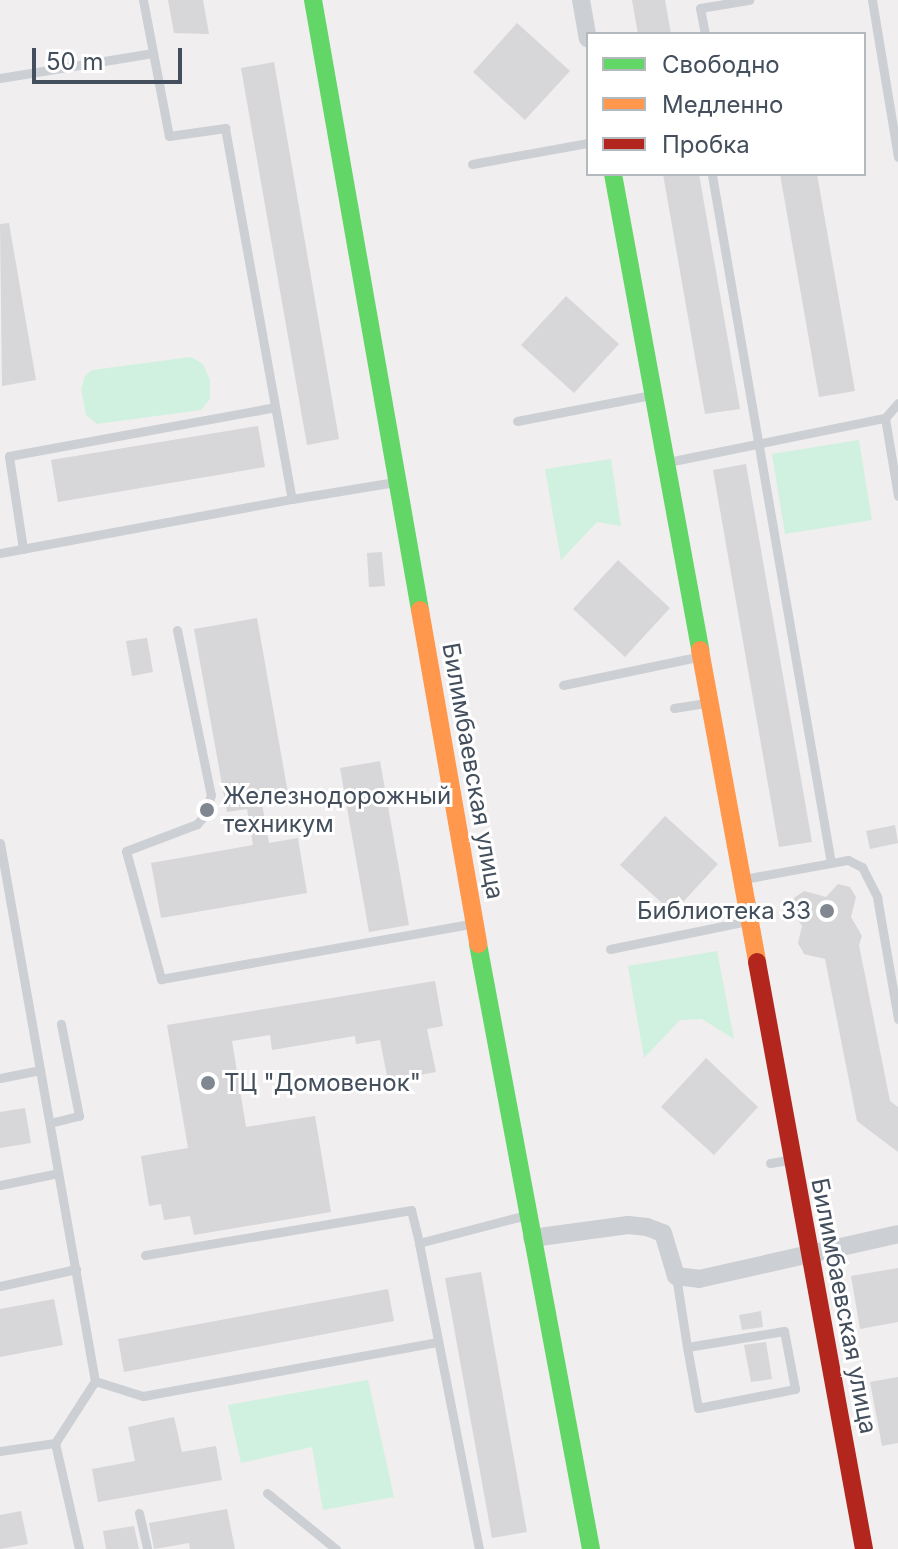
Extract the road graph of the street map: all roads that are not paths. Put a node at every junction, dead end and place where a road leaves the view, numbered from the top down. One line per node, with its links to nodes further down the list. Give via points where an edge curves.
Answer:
1 (143, 0): 8 (lane)
2 (313, 0): 25 (main road, Билимбаевская улица)
3 (581, 0): 6 (street)
4 (749, 0): 7 (lane, via 700,8)
5 (872, 0): 11 (lane)
6 (587, 32)
7 (705, 32)
8 (153, 53): 9 (lane); 19 (lane, via 169,136 225,128)
9 (0, 78)
10 (586, 143): 12 (lane)
11 (898, 157)
12 (504, 158): 13 (lane); 14 (lane)
13 (472, 164)
14 (508, 169)
15 (613, 176): 17 (main road, Билимбаевская улица)
16 (712, 176): 22 (lane)
17 (652, 395): 21 (lane); 24 (main road, Билимбаевская улица)
18 (898, 403): 20 (lane)
19 (275, 407): 23 (lane); 27 (lane)
20 (885, 418): 22 (lane); 26 (lane)
21 (517, 421)
22 (759, 444): 24 (lane); 37 (lane)
23 (4, 457): 28 (lane)
24 (665, 462): 31 (main road, Билимбаевская улица)
25 (399, 481): 27 (lane); 40 (main road, Билимбаевская улица)
26 (898, 496)
27 (292, 499): 28 (lane)
28 (23, 549): 29 (lane)
29 (0, 553)
30 (177, 630): 40 (lane, via 211,795 197,824 126,851 161,979)
31 (700, 657): 32 (lane); 33 (main road, Билимбаевская улица)
32 (563, 685)
33 (709, 702): 34 (lane); 38 (main road, Билимбаевская улица)
34 (674, 708)
35 (0, 843): 36 (lane)
36 (2, 860): 45 (lane)
37 (831, 863): 38 (lane); 42 (lane, via 848,860 872,880)
38 (741, 879): 39 (main road, Билимбаевская улица)
39 (748, 921): 41 (lane); 48 (main road, Билимбаевская улица)
40 (474, 923): 52 (main road, Билимбаевская улица)
41 (610, 949)
42 (895, 987): 43 (lane)
43 (898, 1019)
44 (61, 1024): 47 (lane, via 79,1116)
45 (40, 1070): 46 (lane); 47 (lane)
46 (0, 1078)
47 (50, 1123): 50 (lane)
48 (792, 1159): 49 (lane); 56 (main road, Билимбаевская улица)
49 (770, 1163)
50 (58, 1173): 51 (lane); 58 (lane)
51 (0, 1185)
52 (526, 1215): 54 (main road, Билимбаевская улица); 55 (lane)
53 (898, 1234): 56 (street)
54 (532, 1238): 59 (street, via 647,1227 663,1233); 72 (main road, Билимбаевская улица)
55 (419, 1243): 57 (lane, via 411,1210); 61 (lane)
56 (811, 1252): 59 (street, via 699,1279); 73 (main road, Билимбаевская улица)
57 (145, 1255)
58 (76, 1269): 60 (lane); 63 (lane)
59 (676, 1276): 62 (lane)
60 (0, 1286)
61 (438, 1342): 63 (lane, via 143,1396); 71 (lane)
62 (687, 1347): 62 (lane, via 698,1408 795,1389 784,1331)
63 (95, 1381): 64 (lane)
64 (55, 1443): 65 (lane); 68 (lane)
65 (0, 1451)
66 (267, 1493): 70 (lane)
67 (139, 1513): 69 (lane)
68 (79, 1549)
69 (147, 1549)
70 (336, 1549)
71 (479, 1549)
72 (591, 1549)
73 (864, 1549)

